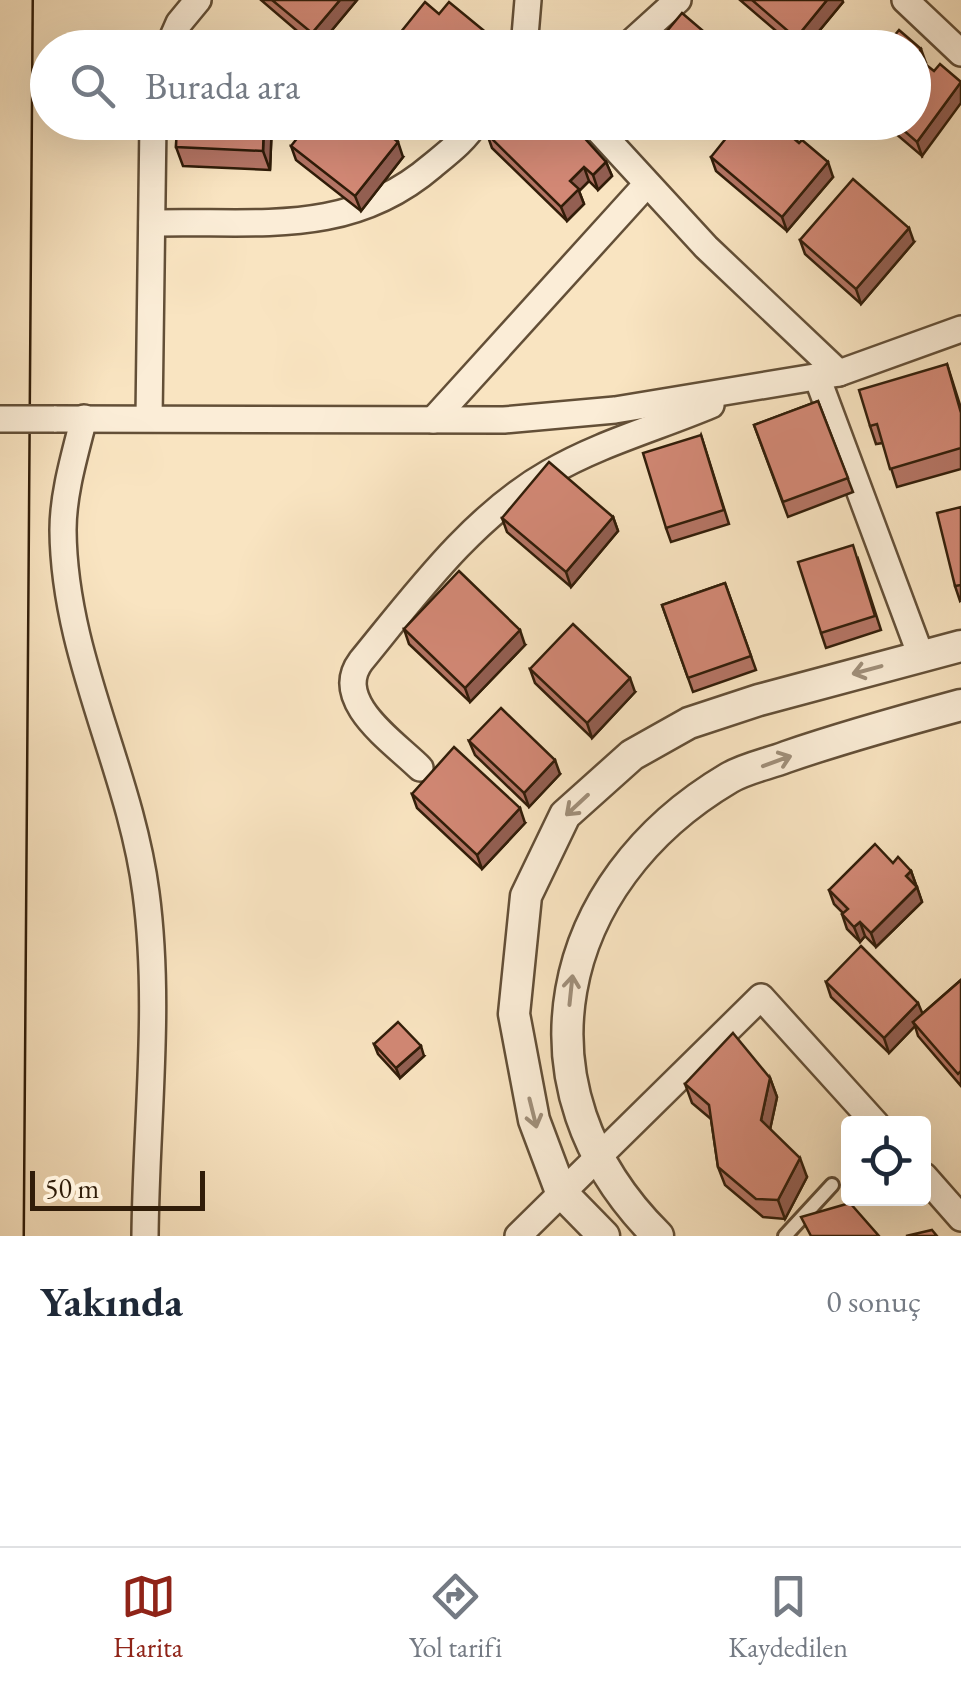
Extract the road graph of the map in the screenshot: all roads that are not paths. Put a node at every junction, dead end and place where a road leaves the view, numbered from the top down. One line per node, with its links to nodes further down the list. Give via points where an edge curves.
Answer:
1 (9, 0): 32 (highway)
2 (198, 0): 6 (street)
3 (528, 0): 7 (street)
4 (678, 0): 8 (street)
5 (905, 0): 9 (street)
6 (176, 30)
7 (525, 30)
8 (645, 30)
9 (961, 53)
10 (153, 140): 14 (street)
11 (462, 140): 14 (street, via 403,191 356,213)
12 (607, 140): 13 (street)
13 (646, 185): 16 (street); 21 (street)
14 (152, 223): 19 (street)
15 (961, 329): 16 (street)
16 (828, 375): 17 (street); 23 (street)
17 (748, 390): 21 (street, via 578,413); 25 (street, via 550,472 502,506 424,584 352,673 350,690)
18 (84, 418): 19 (street); 20 (street, bridge); 33 (street, via 62,526 64,574 74,636 146,891 152,956)
19 (149, 418): 21 (street)
20 (0, 419)
21 (433, 420)
22 (961, 646): 23 (street)
23 (921, 656): 30 (street, one-way to 30, via 689,724 632,755 565,815 526,896 514,1014 534,1120)
24 (961, 705): 27 (street, one-way to 24, via 570,1079 568,984 598,904 652,836 731,777)
25 (420, 768)
26 (869, 1116): 27 (street, via 761,996)
27 (595, 1156): 30 (street); 36 (street)
28 (931, 1184): 31 (street)
29 (832, 1185): 37 (lane)
30 (561, 1192): 34 (street); 35 (street)
31 (961, 1218)
32 (0, 1236)
33 (145, 1236)
34 (518, 1236)
35 (604, 1236)
36 (658, 1236)
37 (786, 1236)

